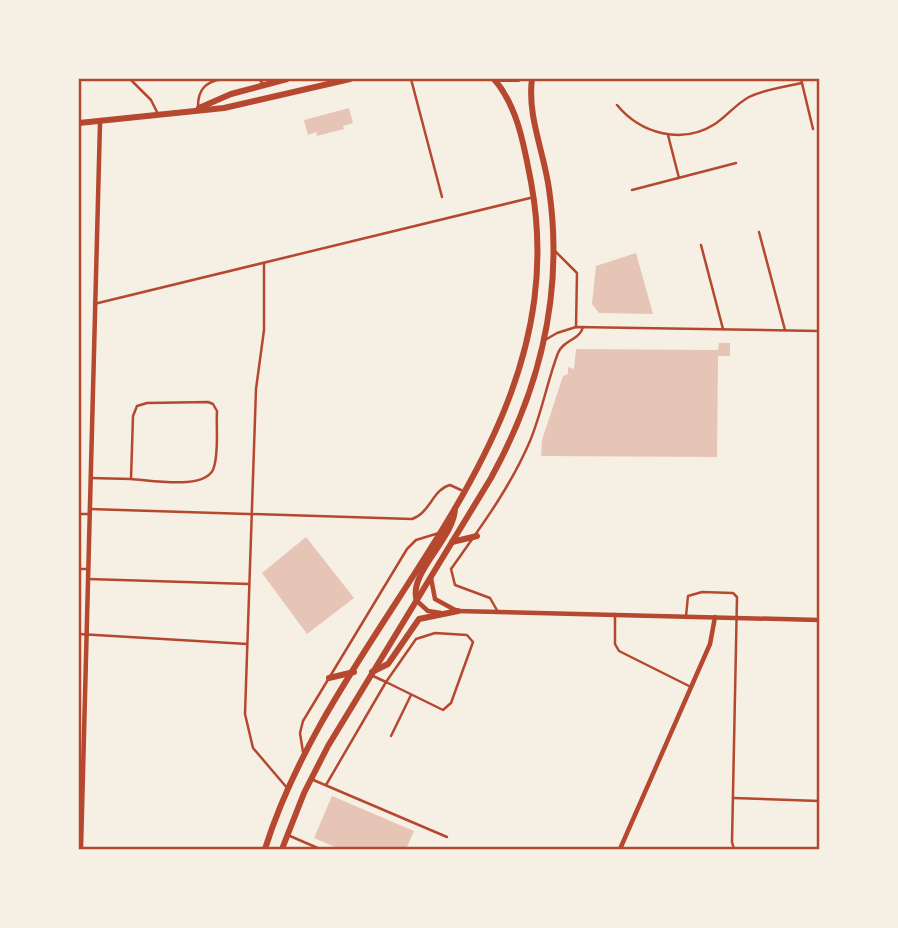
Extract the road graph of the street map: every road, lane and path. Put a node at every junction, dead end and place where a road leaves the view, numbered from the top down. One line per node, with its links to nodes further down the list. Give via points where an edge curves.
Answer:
1 (130, 79): 14 (lane, via 152,100)
2 (222, 79): 13 (lane, via 201,89)
3 (259, 79): 11 (lane)
4 (288, 79): 11 (street)
5 (349, 79): 13 (street, via 224,108)
6 (411, 79): 22 (lane)
7 (494, 79): 8 (street); 23 (street, via 514,114)
8 (518, 79)
9 (532, 79): 26 (street, via 531,106 549,190)
10 (802, 81): 17 (lane); 18 (lane, via 749,97 701,131)
11 (264, 85): 13 (street)
12 (617, 105): 18 (lane, via 637,123)
13 (198, 109): 14 (street)
14 (159, 116): 16 (street)
15 (79, 123): 16 (street)
16 (100, 123): 28 (street)
17 (813, 129)
18 (668, 135): 20 (lane)
19 (736, 163): 20 (lane)
20 (679, 177): 21 (lane)
21 (632, 190)
22 (442, 197)
23 (533, 197): 27 (lane); 37 (street, via 535,288 525,353 505,413)
24 (760, 232): 32 (lane)
25 (701, 245): 31 (lane)
26 (553, 248): 29 (lane, via 577,273); 34 (street)
27 (264, 263): 28 (lane); 41 (lane)
28 (94, 304): 35 (street)
29 (576, 327): 30 (lane); 34 (lane)
30 (583, 327): 31 (lane); 43 (lane, via 580,335 560,350 528,444)
31 (723, 330): 32 (lane)
32 (785, 331): 33 (lane)
33 (819, 331)
34 (545, 340): 44 (street, via 515,432)
35 (90, 478): 36 (lane); 39 (street)
36 (131, 479): 36 (lane, via 196,482 208,477 215,466 216,406 208,402 137,406)
37 (465, 492): 38 (street); 41 (lane, via 447,485 412,519)
38 (455, 507): 42 (street); 50 (street, via 451,527 416,586)
39 (89, 512): 40 (lane); 41 (lane); 46 (street)
40 (79, 514)
41 (252, 514): 49 (lane)
42 (439, 533): 61 (street); 63 (lane, via 410,545)
43 (477, 536): 44 (street); 52 (lane, via 453,566 451,577 458,588 490,598)
44 (452, 542): 47 (street)
45 (79, 569): 46 (lane)
46 (88, 569): 48 (street)
47 (431, 577): 50 (street); 51 (street, via 435,599)
48 (87, 579): 49 (lane); 59 (street)
49 (250, 584): 60 (lane)
50 (416, 601): 51 (street, via 433,613); 62 (street)
51 (458, 611): 52 (street); 62 (street, via 419,619 388,664)
52 (498, 612): 53 (street)
53 (615, 614): 54 (street); 66 (lane, via 619,651)
54 (686, 616): 55 (street); 56 (lane, via 688,596 712,592 733,593)
55 (715, 617): 56 (street); 66 (street, via 713,638)
56 (738, 617): 57 (street); 74 (lane)
57 (819, 620)
58 (79, 634): 59 (lane)
59 (86, 634): 60 (lane); 65 (street)
60 (247, 644): 73 (lane, via 247,732 258,755)
61 (354, 672): 63 (street); 70 (street)
62 (371, 674): 64 (lane); 71 (street)
63 (329, 678): 70 (lane, via 301,725)
64 (386, 682): 67 (lane); 67 (lane, via 411,644 422,636 470,637 473,645 448,708 440,709); 72 (lane)
65 (82, 687): 69 (street)
66 (691, 688): 83 (street)
67 (411, 695): 68 (lane)
68 (391, 736)
69 (81, 754): 76 (street)
70 (304, 755): 73 (street)
71 (311, 779): 72 (lane); 77 (street)
72 (326, 785): 78 (lane)
73 (288, 789): 80 (street)
74 (733, 798): 75 (lane); 84 (lane)
75 (819, 801)
76 (80, 808): 79 (street)
77 (287, 835): 81 (street); 82 (lane)
78 (447, 837)
79 (81, 849)
80 (265, 849)
81 (282, 849)
82 (320, 849)
83 (620, 849)
84 (734, 849)

